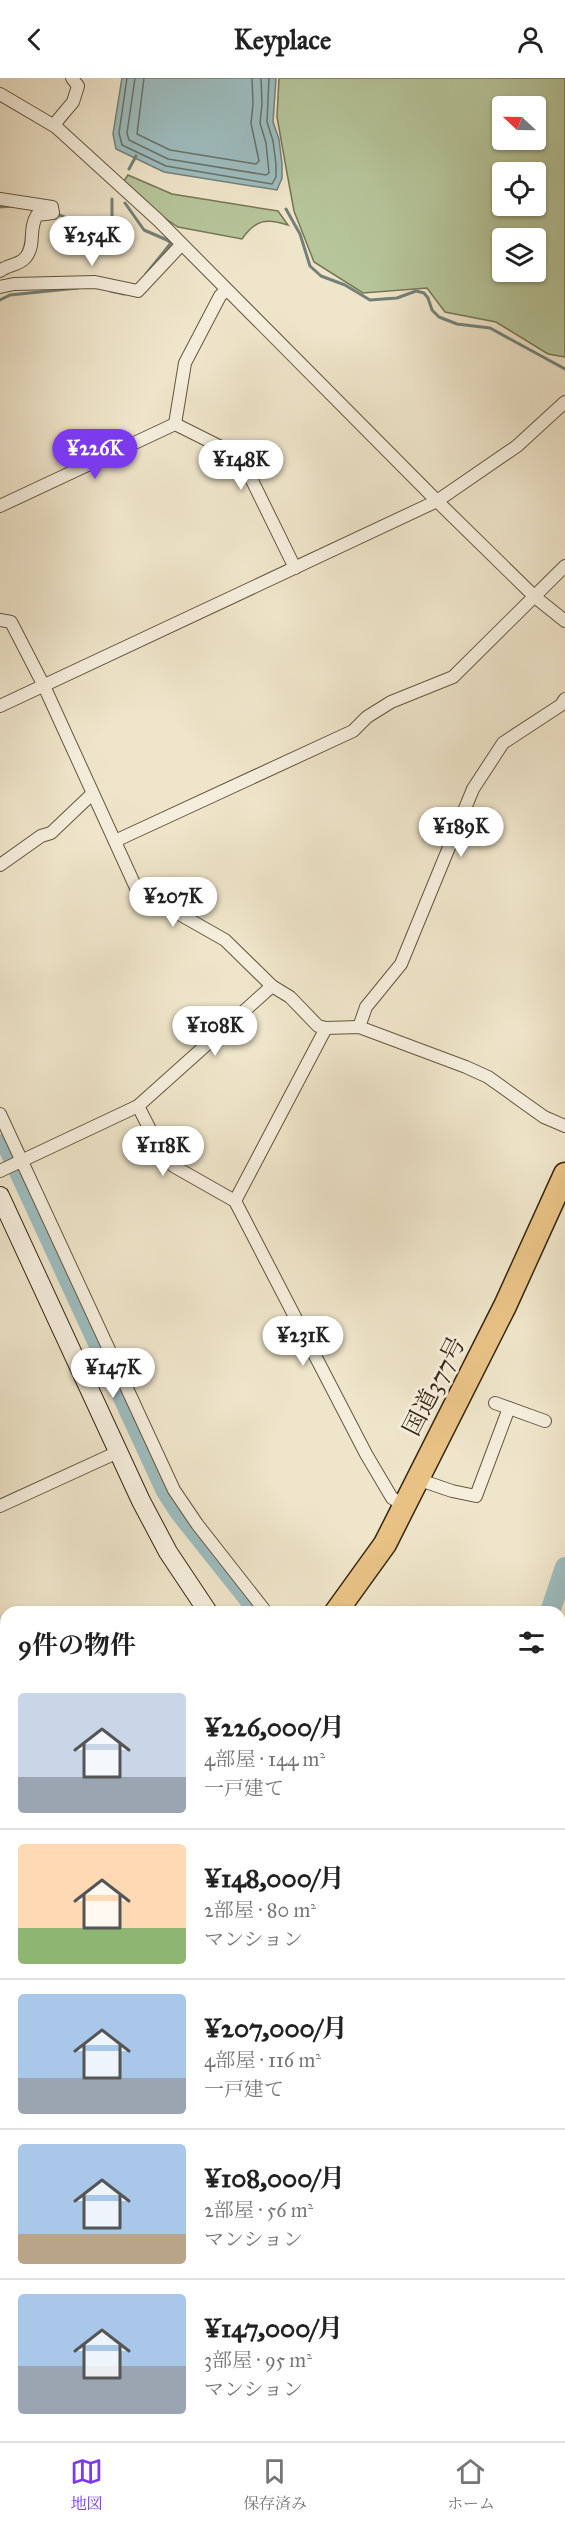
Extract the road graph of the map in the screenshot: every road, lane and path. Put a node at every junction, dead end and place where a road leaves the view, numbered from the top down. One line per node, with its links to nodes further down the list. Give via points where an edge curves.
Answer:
1 (72, 78): 3 (street, via 78,86 73,102)
2 (0, 94): 3 (street)
3 (56, 127): 5 (street)
4 (0, 199): 6 (street, via 52,207 53,213 38,214 32,223 27,255 18,264)
5 (181, 245): 7 (street, via 138,291 95,282); 8 (street)
6 (0, 271)
7 (0, 287)
8 (226, 290): 10 (street, via 185,363); 11 (street)
9 (565, 402): 11 (street, via 517,446)
10 (176, 424): 12 (street); 14 (street, via 225,449 246,468)
11 (437, 501): 14 (street); 15 (street)
12 (0, 506)
13 (565, 566): 15 (street)
14 (295, 568): 18 (street)
15 (536, 597): 17 (street); 22 (street, via 444,683 392,702 353,731)
16 (0, 620): 18 (street, via 11,622)
17 (565, 621)
18 (44, 686): 20 (street); 21 (street)
19 (565, 699): 25 (street, via 503,743 485,767 401,964 366,1007)
20 (0, 706)
21 (92, 794): 22 (street); 23 (street, via 51,833)
22 (115, 841): 24 (street, via 137,890 225,940)
23 (2, 861)
24 (272, 986): 26 (street); 27 (street)
25 (359, 1027): 26 (street); 29 (street, via 488,1077 544,1117)
26 (326, 1029): 34 (street)
27 (138, 1106): 30 (street); 34 (street, via 165,1159)
28 (0, 1114): 30 (street)
29 (565, 1126)
30 (19, 1162): 31 (street); 43 (street, via 174,1490)
31 (2, 1169)
32 (565, 1176): 39 (highway, 国道377号)
33 (0, 1196): 38 (street)
34 (235, 1201): 40 (street, via 366,1454 392,1498)
35 (495, 1403): 36 (street)
36 (509, 1408): 37 (street); 39 (street, via 477,1496)
37 (545, 1421)
38 (118, 1452): 41 (street); 42 (street, via 168,1552)
39 (417, 1479): 40 (highway, 国道377号)
40 (404, 1505): 44 (highway, 国道377号, via 375,1560)
41 (0, 1506)
42 (204, 1606)
43 (261, 1606)
44 (340, 1606)

